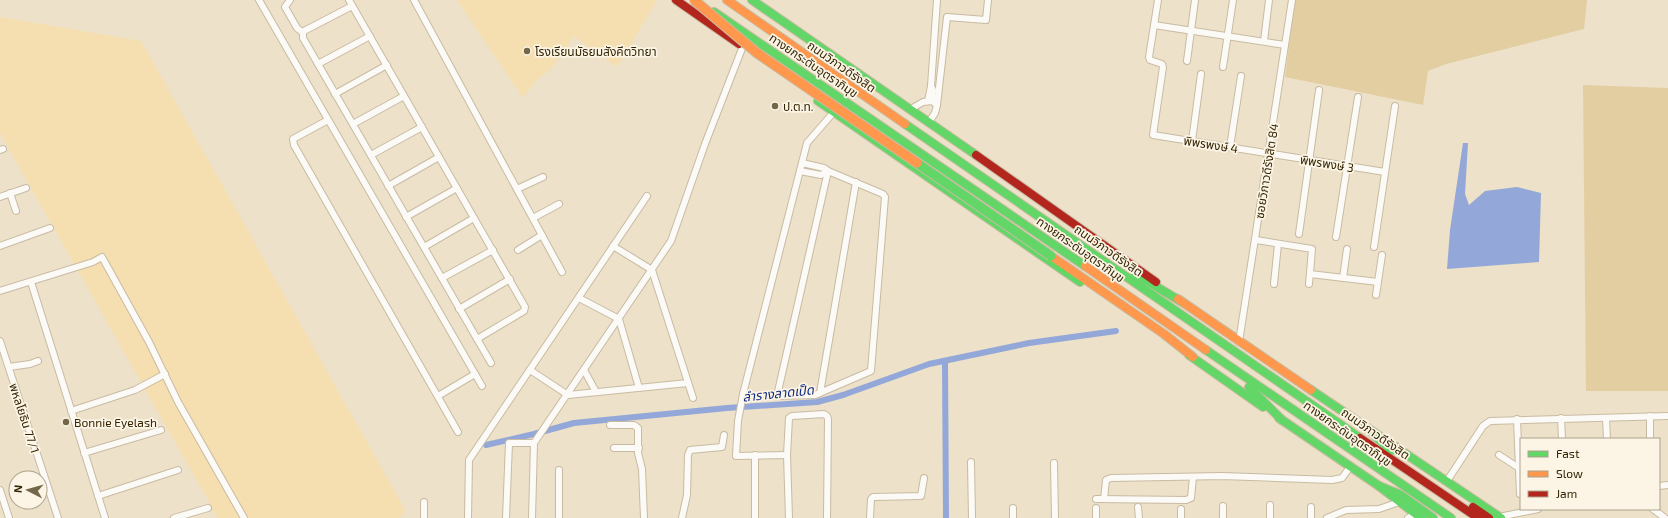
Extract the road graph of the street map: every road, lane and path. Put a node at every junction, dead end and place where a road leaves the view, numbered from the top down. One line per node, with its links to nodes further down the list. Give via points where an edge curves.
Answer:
1 (259, 0): 41 (street)
2 (290, 0): 19 (street, via 286,7 297,28)
3 (414, 0): 61 (street)
4 (676, 0): 22 (main road)
5 (694, 0): 26 (main road); 103 (main road, bridge, via 757,53 1164,334); 202 (main road, ทางยกระดับอุตราภิมุข, bridge)
6 (721, 0): 203 (main road, ทางยกระดับอุตราภิมุข, via 1065,242)
7 (728, 0): 97 (main road, via 759,18 1142,279); 128 (main road, ถนนวิภาวดีรังสิต)
8 (752, 0): 39 (main road, ถนนวิภาวดีรังสิต)
9 (937, 0): 37 (street, via 930,86)
10 (988, 0): 37 (street, via 986,20 947,17)
11 (1158, 0): 17 (street)
12 (1195, 0): 18 (street)
13 (1233, 0): 20 (street)
14 (1269, 0): 23 (street)
15 (1292, 0): 24 (street, ซอยวิภาวดีรังสิต 84)
16 (351, 3): 19 (street); 21 (street)
17 (1154, 25): 18 (street); 45 (street, พิพรพงษ์ 4, via 1149,57 1163,67 1153,135)
18 (1191, 30): 20 (street); 27 (street)
19 (303, 33): 28 (street, via 303,38)
20 (1227, 35): 23 (street); 30 (street)
21 (370, 36): 28 (street); 29 (street)
22 (732, 39): 25 (main road); 26 (main road)
23 (1264, 41): 24 (street)
24 (1286, 45): 47 (street, ซอยวิภาวดีรังสิต 84)
25 (743, 46): 40 (main road); 84 (street, via 671,241)
26 (761, 48): 113 (main road)
27 (1187, 61)
28 (318, 64): 34 (street)
29 (387, 65): 34 (street); 35 (street)
30 (1223, 67)
31 (1201, 74): 45 (street)
32 (1240, 76): 46 (street)
33 (1319, 90): 50 (street)
34 (336, 94): 43 (street)
35 (404, 96): 43 (street); 44 (street)
36 (1358, 97): 52 (street)
37 (932, 102): 39 (street); 42 (street, via 935,113)
38 (1395, 106): 55 (street)
39 (911, 109): 42 (main road, ถนนวิภาวดีรังสิต)
40 (833, 113): 51 (street, via 807,143); 103 (main road)
41 (328, 120): 110 (street); 118 (street, via 293,139 294,145)
42 (929, 122): 97 (main road, ถนนวิภาวดีรังสิต, via 1136,266)
43 (353, 124): 48 (street)
44 (422, 127): 48 (street); 49 (street)
45 (1192, 141): 46 (street, พิพรพงษ์ 4)
46 (1230, 147): 47 (street, พิพรพงษ์ 4)
47 (1269, 153): 50 (street, พิพรพงษ์ 3); 74 (street, ซอยวิภาวดีรังสิต 84)
48 (371, 155): 58 (street)
49 (439, 157): 58 (street); 60 (street)
50 (1309, 160): 52 (street, พิพรพงษ์ 3); 71 (street)
51 (802, 163): 53 (street); 54 (street, via 824,168)
52 (1348, 166): 55 (street, พิพรพงษ์ 3); 73 (street)
53 (800, 171): 54 (street, via 822,175); 143 (street, via 740,406 736,456)
54 (828, 172): 57 (street); 116 (street, via 777,396 806,396)
55 (1385, 172): 79 (street)
56 (543, 177): 61 (street)
57 (856, 182): 116 (street); 116 (street, via 885,197 871,370)
58 (388, 186): 67 (street)
59 (26, 188): 62 (street)
60 (457, 188): 67 (street); 68 (street)
61 (517, 189): 69 (street)
62 (10, 193): 63 (street); 66 (street)
63 (0, 196)
64 (647, 196): 77 (street)
65 (559, 204): 69 (street)
66 (16, 212)
67 (406, 217): 78 (street)
68 (474, 218): 78 (street); 81 (street)
69 (533, 218): 72 (street)
70 (50, 228): 76 (street)
71 (1299, 234)
72 (542, 235): 82 (street); 85 (street)
73 (1336, 237)
74 (1256, 240): 75 (street); 102 (street, ซอยวิภาวดีรังสิต 84)
75 (1278, 244): 86 (street, via 1312,249); 92 (street)
76 (0, 246)
77 (613, 246): 84 (street); 96 (street)
78 (424, 247): 87 (street)
79 (1374, 247)
80 (1347, 249): 88 (street)
81 (493, 250): 87 (street); 89 (street)
82 (518, 250)
83 (1382, 255): 91 (street)
84 (652, 270): 99 (street); 111 (street)
85 (562, 272)
86 (1310, 274): 88 (street); 93 (street)
87 (442, 278): 98 (street)
88 (1343, 278): 91 (street)
89 (510, 280): 98 (street); 100 (street, via 524,305 524,311)
90 (31, 282): 94 (street); 109 (street, via 102,257); 120 (street)
91 (1378, 282): 95 (street)
92 (1274, 284)
93 (1309, 284)
94 (0, 291)
95 (1376, 295)
96 (578, 298): 99 (street); 107 (street)
97 (1182, 302): 102 (main road, ถนนวิภาวดีรังสิต)
98 (459, 309): 100 (street)
99 (618, 319): 108 (street); 114 (street)
100 (477, 339): 105 (street)
101 (0, 341): 106 (street, พหลโยธิน 77/1)
102 (1239, 342): 129 (main road, ถนนวิภาวดีรังสิต)
103 (1193, 357): 126 (main road)
104 (38, 361): 106 (street)
105 (491, 363)
106 (9, 367): 175 (street, พหลโยธิน 77/1)
107 (530, 370): 117 (street); 180 (street, via 469,460)
108 (584, 370): 115 (street); 117 (street)
109 (165, 374): 120 (street, via 135,390); 178 (street, via 178,402)
110 (475, 374): 112 (street); 118 (street)
111 (688, 383): 114 (street); 119 (street)
112 (482, 386)
113 (1249, 387): 126 (main road); 201 (main road)
114 (639, 388): 115 (street)
115 (596, 392): 117 (street)
116 (820, 393)
117 (568, 395): 136 (street)
118 (438, 396): 131 (street)
119 (693, 398)
120 (72, 411): 140 (street)
121 (1650, 416): 122 (street); 124 (street); 135 (street)
122 (1668, 416)
123 (1562, 418): 124 (street); 125 (street); 133 (street)
124 (1606, 418): 134 (street)
125 (1517, 420): 147 (street); 152 (street, via 1496,420 1486,423)
126 (1283, 421): 146 (main road)
127 (610, 425): 138 (street, via 636,425)
128 (1344, 426): 139 (main road); 171 (main road, ถนนวิภาวดีรังสิต)
129 (1367, 428): 139 (main road); 152 (main road, ถนนวิภาวดีรังสิต)
130 (161, 430): 140 (street)
131 (458, 432)
132 (724, 435): 185 (street, via 722,447 690,450 686,502)
133 (1562, 438)
134 (1607, 438)
135 (1650, 438)
136 (534, 443): 181 (street, via 509,443); 182 (street)
137 (614, 448): 138 (street)
138 (639, 448): 184 (street)
139 (1391, 451): 171 (main road)
140 (84, 453): 156 (street)
141 (787, 455): 143 (street); 187 (street); 188 (street, via 789,418 827,416)
142 (1499, 455): 147 (street)
143 (755, 456): 186 (street)
144 (971, 462): 190 (street)
145 (1054, 463): 192 (street)
146 (1350, 467): 150 (street, via 1342,478 1332,480); 153 (main road)
147 (1519, 468): 155 (street)
148 (178, 470): 156 (street)
149 (560, 470): 183 (street)
150 (1193, 477): 158 (street, via 1108,479 1105,483); 158 (street, via 1191,498 1186,500)
151 (924, 478): 189 (street, via 922,496 873,497)
152 (1446, 481): 173 (main road, ถนนวิภาวดีรังสิต)
153 (1379, 486): 160 (main road); 200 (main road, via 1401,495)
154 (0, 490): 174 (street)
155 (1520, 494)
156 (98, 496): 176 (street)
157 (1096, 499): 158 (street)
158 (1104, 499)
159 (424, 502): 179 (street)
160 (1399, 502): 172 (main road); 199 (street, via 1379,508 1346,510)
161 (1270, 505): 197 (street)
162 (1223, 506): 196 (street)
163 (1138, 507): 194 (street)
164 (1311, 507): 198 (street)
165 (208, 508): 177 (street)
166 (1013, 508): 191 (street)
167 (1096, 508): 193 (street)
168 (1181, 509): 195 (street)
169 (1533, 510): 173 (street)
170 (1654, 510): 205 (street)
171 (1477, 514): 204 (main road)
172 (1415, 517)
173 (1500, 517)
174 (9, 518)
175 (58, 518)
176 (105, 518)
177 (174, 518)
178 (244, 518)
179 (424, 518)
180 (468, 518)
181 (506, 518)
182 (532, 518)
183 (559, 518)
184 (644, 518)
185 (682, 518)
186 (755, 518)
187 (789, 518)
188 (827, 518)
189 (870, 518)
190 (972, 518)
191 (1013, 518)
192 (1055, 518)
193 (1096, 518)
194 (1139, 518)
195 (1181, 518)
196 (1223, 518)
197 (1270, 518)
198 (1311, 518)
199 (1327, 518)
200 (1433, 518)
201 (1439, 518)
202 (1451, 518)
203 (1468, 518)
204 (1489, 518)
205 (1665, 518)

